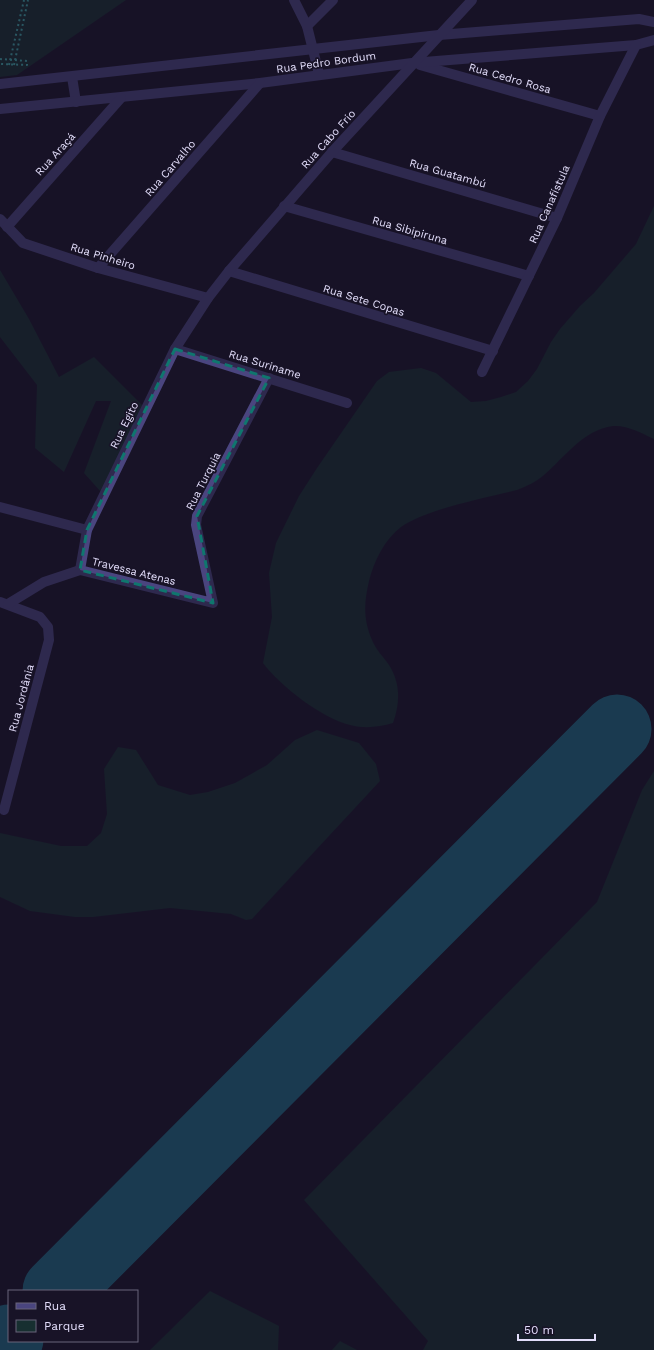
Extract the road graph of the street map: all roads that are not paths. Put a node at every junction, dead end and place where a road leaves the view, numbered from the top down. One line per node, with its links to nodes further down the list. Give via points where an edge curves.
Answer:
1 (294, 0): 5 (street)
2 (333, 0): 5 (street)
3 (472, 0): 6 (street, Rua Cabo Frio)
4 (654, 22): 6 (street, Rua Pedro Bordum, via 639,19)
5 (307, 26): 9 (street)
6 (439, 35): 9 (street, Rua Pedro Bordum); 10 (street, Rua Cabo Frio)
7 (654, 40): 8 (street, Rua Pedro Bordum)
8 (636, 45): 10 (street, Rua Pedro Bordum); 18 (street, Rua Canafístula)
9 (314, 50): 11 (street); 12 (street, Rua Pedro Bordum)
10 (412, 63): 11 (street, Rua Pedro Bordum); 18 (street, Rua Cedro Rosa); 19 (street, Rua Cabo Frio)
11 (319, 74): 13 (street, Rua Pedro Bordum)
12 (72, 77): 14 (street, Rua Pedro Bordum); 16 (street)
13 (260, 83): 15 (street, Rua Pedro Bordum); 23 (street, Rua Carvalho)
14 (0, 84)
15 (122, 98): 16 (street, Rua Pedro Bordum); 22 (street, Rua Araçá)
16 (76, 102): 17 (street, Rua Pedro Bordum)
17 (0, 108)
18 (600, 116): 21 (street, Rua Canafístula)
19 (332, 152): 20 (street, Rua Cabo Frio); 21 (street, Rua Guatambú)
20 (284, 206): 24 (street, Rua Cabo Frio); 25 (street, Rua Sibipiruna)
21 (557, 218): 25 (street, Rua Canafístula)
22 (3, 223): 23 (street, Rua Pinheiro, via 23,243)
23 (98, 268): 26 (street, Rua Pinheiro)
24 (229, 271): 26 (street, Rua Cabo Frio); 28 (street, Rua Sete Copas)
25 (529, 276): 28 (street, Rua Canafístula)
26 (208, 298): 27 (street, Rua Egito)
27 (175, 349): 30 (street, Rua Suriname); 33 (street, Rua Egito)
28 (493, 351): 29 (street, Rua Canafístula)
29 (482, 372)
30 (269, 378): 31 (street, Rua Suriname); 36 (street, Rua Turquia, via 197,516 196,524)
31 (347, 403)
32 (0, 507): 33 (street)
33 (87, 530): 34 (street, Rua Egito)
34 (80, 570): 35 (street, Travessa Atenas, via 44,582); 36 (street, Travessa Atenas)
35 (4, 603): 37 (street, Travessa Atenas)
36 (213, 603)
37 (40, 617): 38 (street, Rua Jordânia, via 48,627 49,640)
38 (4, 810)

